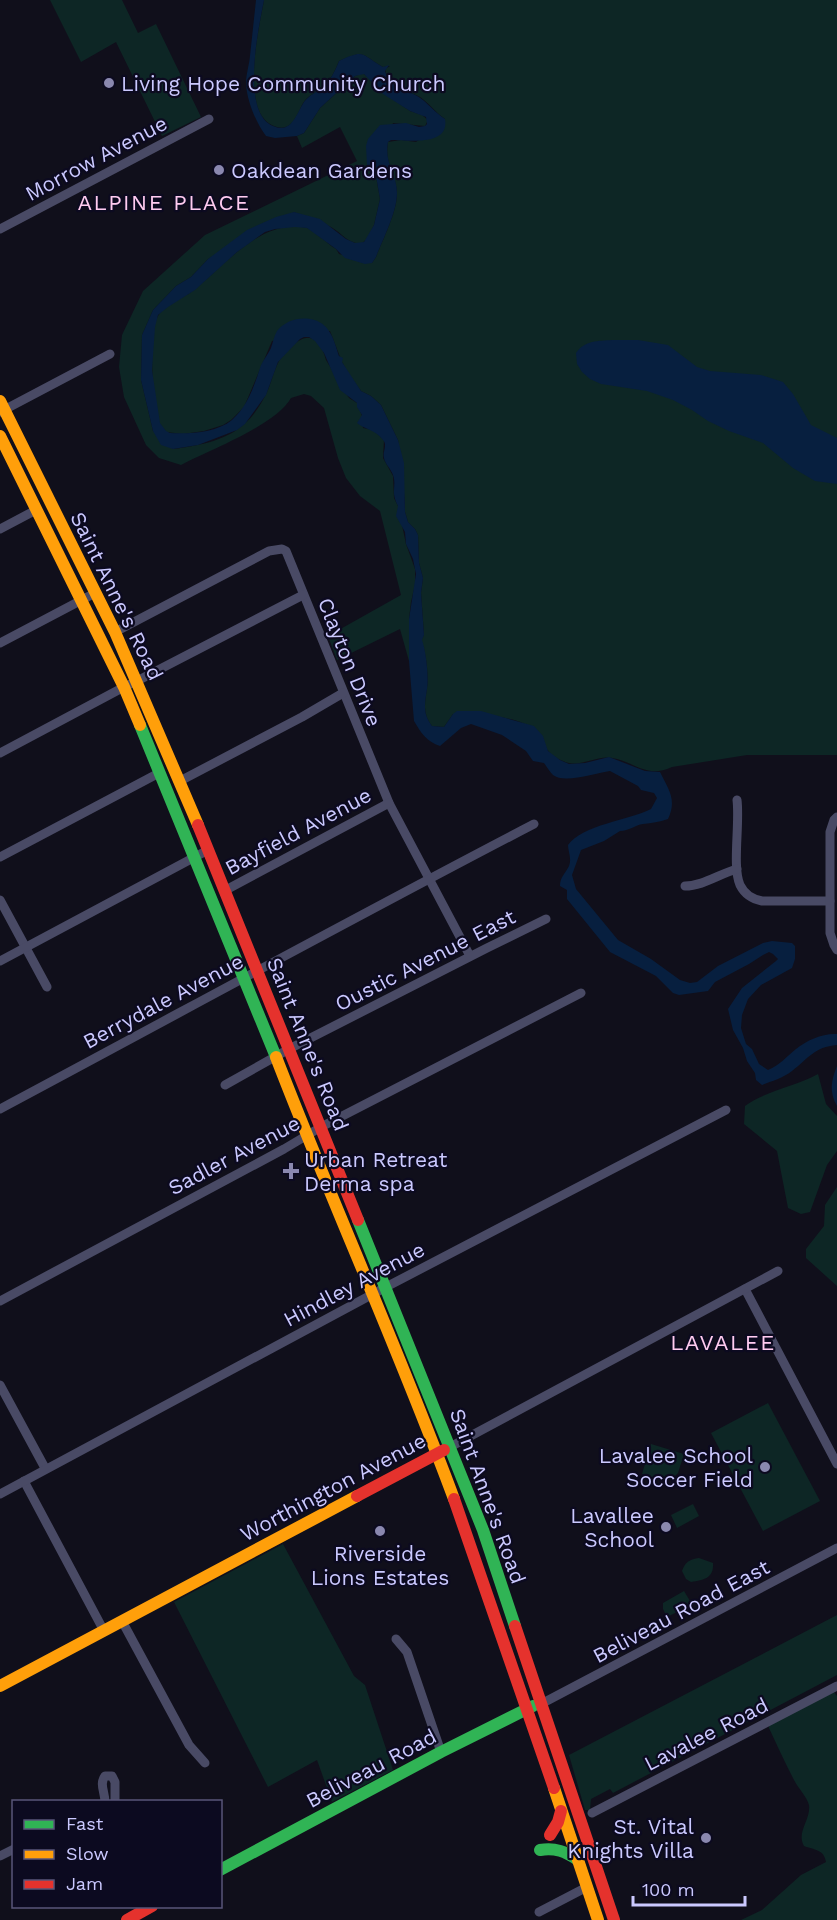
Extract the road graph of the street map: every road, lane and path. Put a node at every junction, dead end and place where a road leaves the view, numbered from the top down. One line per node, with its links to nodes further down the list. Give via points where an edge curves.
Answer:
1 (209, 119): 2 (street, Morrow Avenue)
2 (0, 229)
3 (110, 354): 4 (street)
4 (1, 408): 8 (main road, Saint Anne's Road)
5 (0, 436): 6 (main road, Saint Anne's Road)
6 (36, 510): 7 (street); 10 (main road, Saint Anne's Road)
7 (0, 529)
8 (95, 593): 10 (street); 11 (main road, Saint Anne's Road)
9 (303, 596): 11 (street, Clayton Drive, via 286,551 277,549); 13 (street); 15 (street, Clayton Drive)
10 (81, 600): 12 (street); 14 (main road, Saint Anne's Road)
11 (115, 632): 13 (main road, Saint Anne's Road)
12 (0, 643)
13 (138, 681): 14 (street); 18 (main road, Saint Anne's Road)
14 (124, 687): 16 (street); 17 (main road, Saint Anne's Road)
15 (343, 693): 18 (street); 20 (street, Clayton Drive)
16 (0, 753)
17 (159, 773): 24 (main road, Saint Anne's Road); 25 (street)
18 (180, 780): 23 (main road, Saint Anne's Road)
19 (737, 800): 26 (street)
20 (389, 803): 27 (street, Clayton Drive); 29 (street, Bayfield Avenue)
21 (837, 817): 31 (street, via 830,832)
22 (534, 824): 27 (street, Berrydale Avenue)
23 (208, 850): 24 (street); 29 (main road, Saint Anne's Road)
24 (195, 856): 33 (street); 38 (main road, Saint Anne's Road)
25 (0, 857)
26 (737, 869): 28 (street, via 695,886); 31 (street, via 740,886 753,899)
27 (430, 878): 35 (street, Clayton Drive); 37 (street, Berrydale Avenue)
28 (685, 886)
29 (224, 891): 37 (main road, Saint Anne's Road)
30 (0, 900): 33 (street)
31 (830, 901): 34 (street, via 830,933)
32 (546, 919): 35 (street, Oustic Avenue East)
33 (26, 948): 36 (street); 39 (street)
34 (837, 950)
35 (470, 956): 41 (street, Oustic Avenue East)
36 (0, 962)
37 (257, 971): 38 (street, Berrydale Avenue); 41 (main road, Saint Anne's Road)
38 (244, 980): 42 (main road, Saint Anne's Road); 44 (street, Berrydale Avenue)
39 (47, 987)
40 (581, 993): 46 (street, Sadler Avenue)
41 (289, 1049): 42 (street, Oustic Avenue East); 46 (main road, Saint Anne's Road)
42 (276, 1057): 43 (street, Oustic Avenue East); 47 (main road, Saint Anne's Road)
43 (225, 1085)
44 (0, 1109)
45 (726, 1110): 49 (street, Hindley Avenue)
46 (321, 1127): 47 (street, Sadler Avenue); 49 (main road, Saint Anne's Road)
47 (307, 1137): 51 (main road, Saint Anne's Road); 52 (street, Sadler Avenue)
48 (778, 1271): 50 (street, Worthington Avenue)
49 (386, 1287): 51 (street, Hindley Avenue); 54 (main road, Saint Anne's Road)
50 (745, 1289): 54 (street, Worthington Avenue); 56 (street)
51 (372, 1294): 55 (main road, Saint Anne's Road); 57 (street, Hindley Avenue)
52 (0, 1301)
53 (0, 1385): 57 (street)
54 (450, 1447): 55 (main road, Worthington Avenue); 66 (main road, Saint Anne's Road, via 483,1530)
55 (437, 1454): 61 (main road, Worthington Avenue); 67 (main road, Saint Anne's Road)
56 (837, 1464)
57 (45, 1468): 58 (street, Hindley Avenue)
58 (24, 1481): 59 (street, Hindley Avenue); 62 (street)
59 (0, 1494)
60 (837, 1548): 66 (street, Beliveau Road East)
61 (122, 1621): 62 (main road, Worthington Avenue); 69 (street, via 189,1745)
62 (104, 1631): 64 (main road, Worthington Avenue)
63 (396, 1639): 68 (street, via 407,1652)
64 (0, 1686)
65 (837, 1686): 73 (street, Lavalee Road)
66 (541, 1704): 67 (main road, Beliveau Road); 83 (main road, Saint Anne's Road)
67 (527, 1708): 68 (main road, Beliveau Road); 72 (main road, Saint Anne's Road)
68 (441, 1752): 77 (main road, Beliveau Road)
69 (205, 1763)
70 (105, 1800): 71 (street, via 102,1780 112,1776)
71 (116, 1800)
72 (561, 1809): 74 (main road); 76 (main road, Saint Anne's Road)
73 (592, 1813)
74 (550, 1835)
75 (540, 1850): 76 (main road, via 557,1849)
76 (578, 1860): 78 (main road, Saint Anne's Road)
77 (222, 1869)
78 (587, 1887): 80 (street); 82 (main road, Saint Anne's Road)
79 (148, 1908): 81 (main road)
80 (539, 1912)
81 (127, 1920)
82 (598, 1920)
83 (614, 1920)

